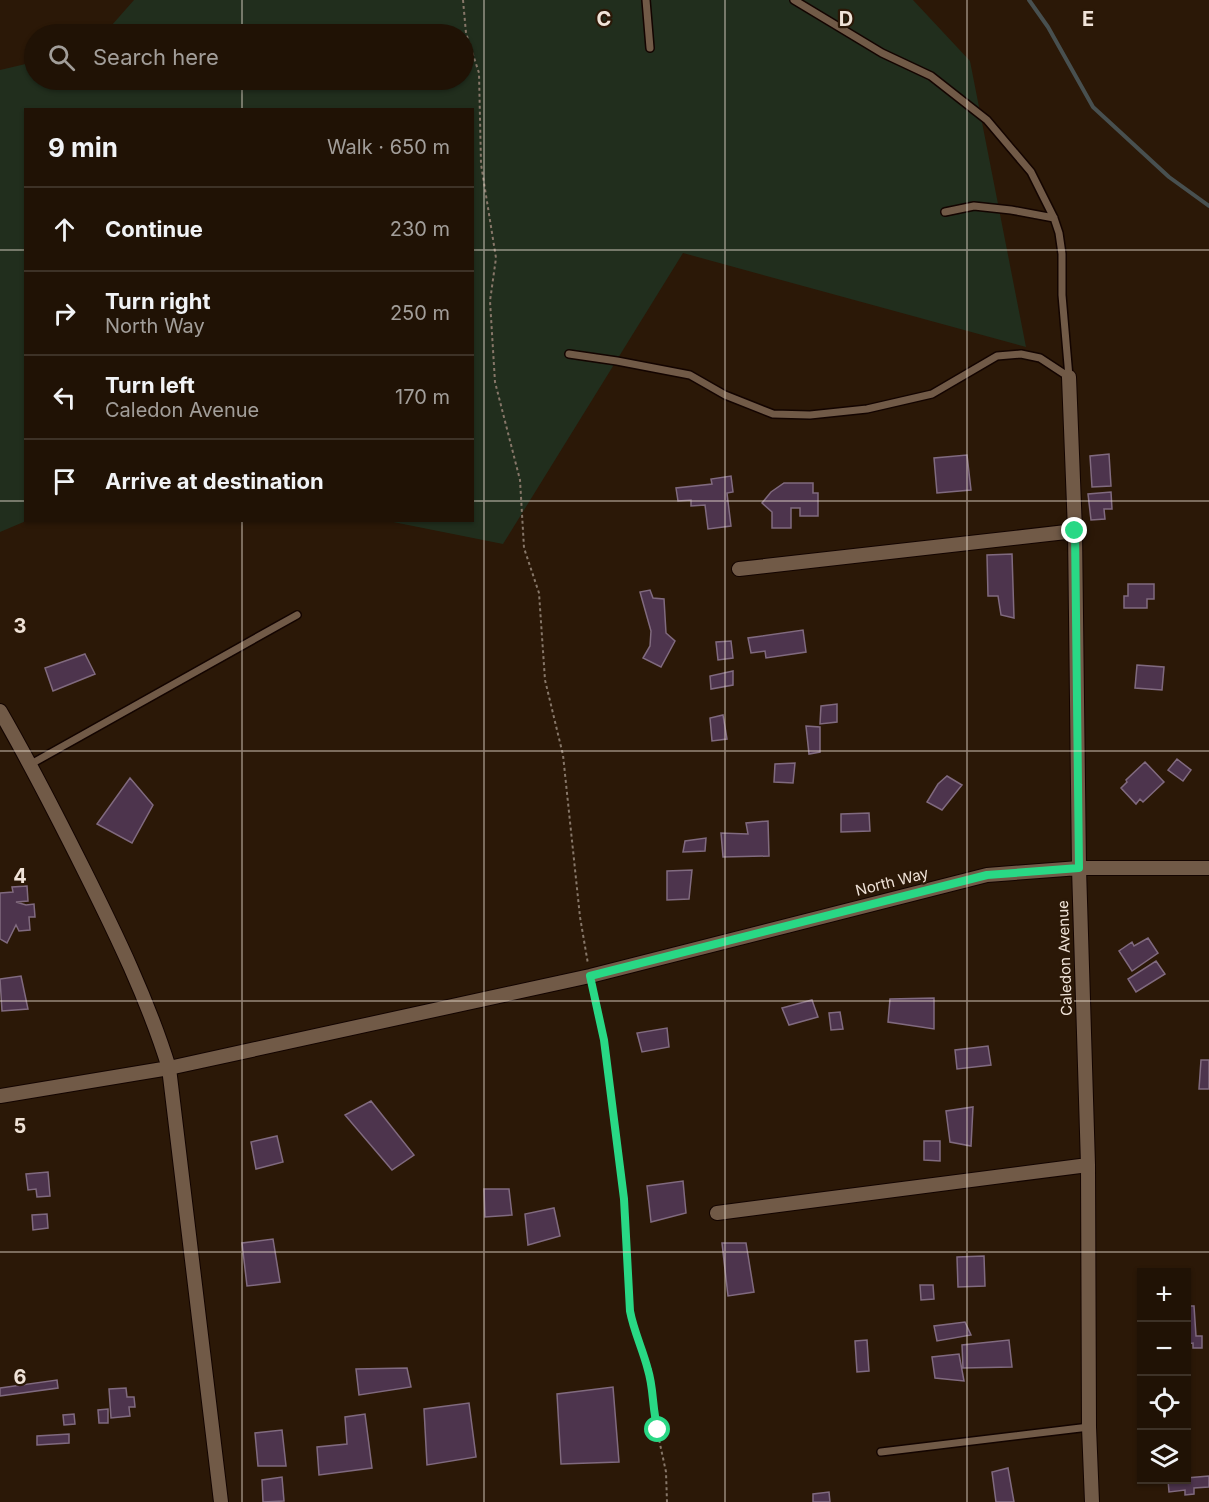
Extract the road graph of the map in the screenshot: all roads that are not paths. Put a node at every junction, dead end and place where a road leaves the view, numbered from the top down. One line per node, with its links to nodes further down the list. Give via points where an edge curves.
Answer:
1 (646, 0): 3 (lane)
2 (794, 0): 5 (lane, via 882,53 931,76 987,120 1031,172)
3 (650, 48)
4 (945, 212): 5 (lane, via 974,206)
5 (1054, 218): 7 (lane, via 1062,254)
6 (569, 354): 7 (lane, via 690,375 725,395 773,414 867,409 932,394 997,356 1021,354 1040,358)
7 (1069, 377): 8 (street, Caledon Avenue)
8 (1075, 531): 9 (street); 13 (street, Caledon Avenue)
9 (739, 569)
10 (297, 615): 12 (lane)
11 (0, 711): 12 (street)
12 (31, 764): 15 (street, via 106,915)
13 (1079, 868): 14 (street, North Way); 15 (street, North Way, via 987,875 590,976); 17 (street, Caledon Avenue)
14 (1209, 868)
15 (169, 1068): 16 (street, North Way); 21 (street)
16 (0, 1096)
17 (1088, 1165): 18 (street); 19 (street, Caledon Avenue)
18 (717, 1213)
19 (1089, 1427): 20 (lane); 22 (street, Caledon Avenue)
20 (881, 1452)
21 (221, 1502)
22 (1092, 1502)

